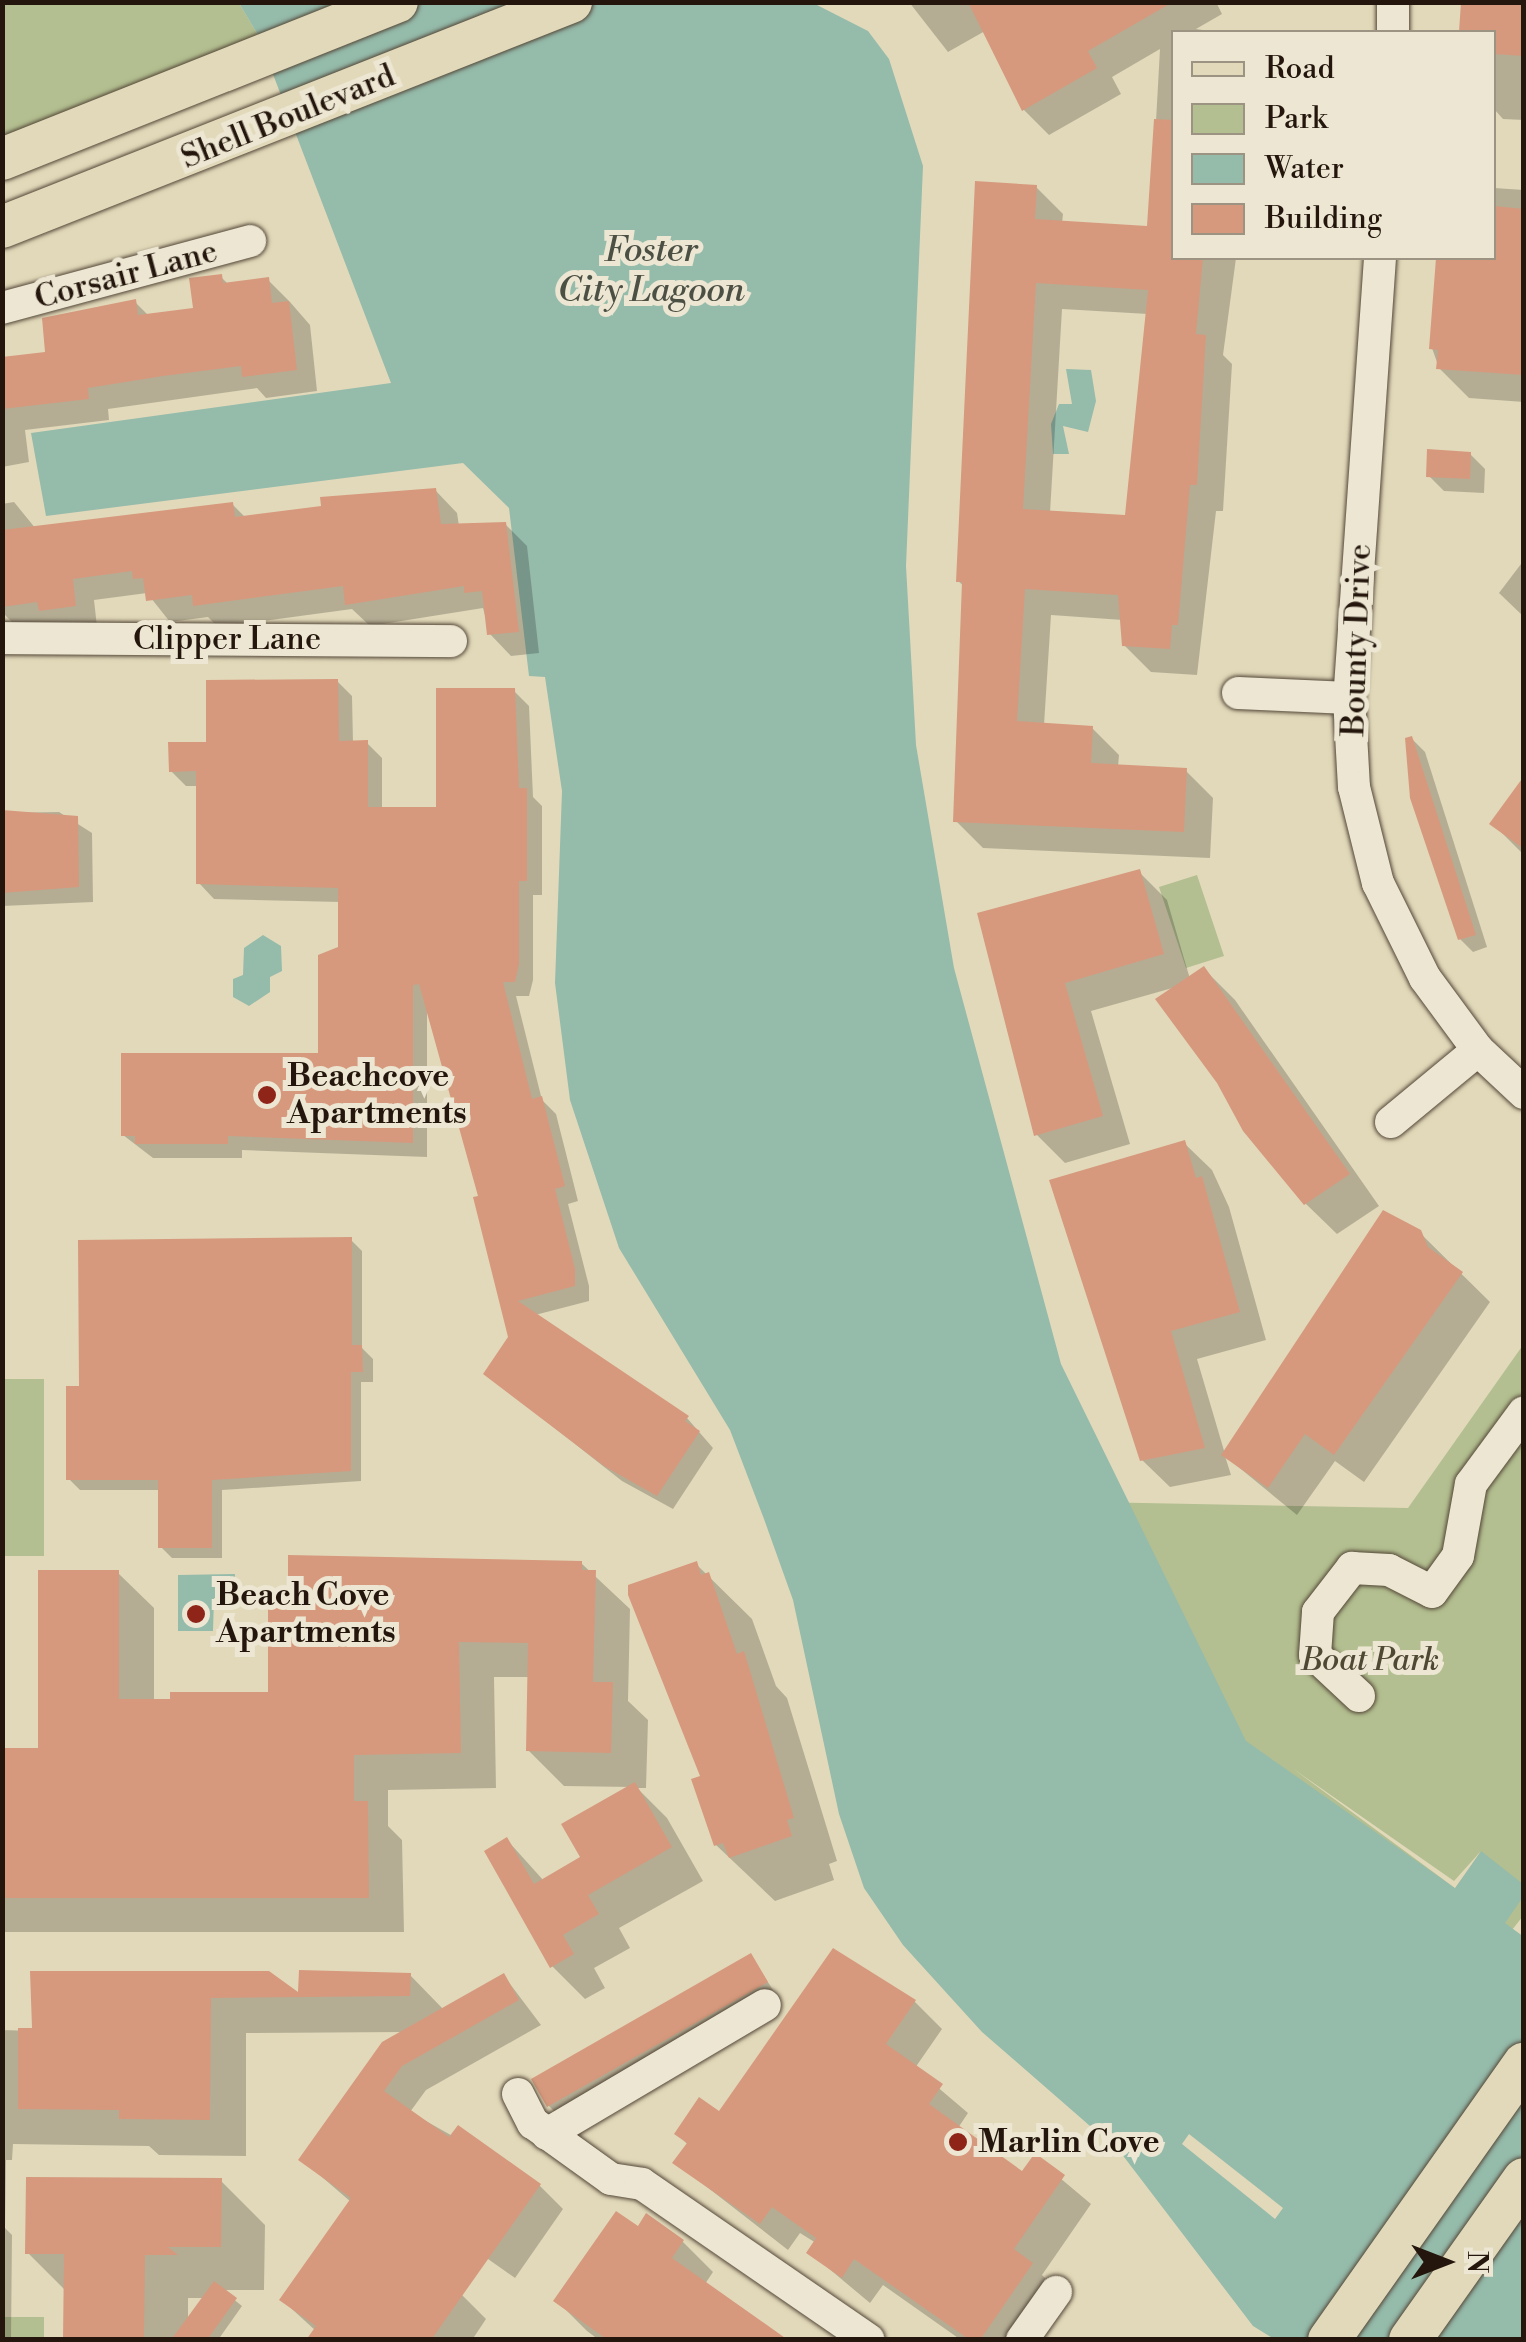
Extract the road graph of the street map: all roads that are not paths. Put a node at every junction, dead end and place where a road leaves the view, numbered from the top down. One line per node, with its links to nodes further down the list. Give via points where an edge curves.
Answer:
1 (398, 2): 5 (main road, Shell Boulevard)
2 (571, 2): 6 (main road, Shell Boulevard)
3 (1393, 2): 4 (street)
4 (1393, 30)
5 (2, 158)
6 (2, 227)
7 (250, 241): 9 (street, Corsair Lane)
8 (1380, 260): 13 (street, Bounty Drive)
9 (2, 308)
10 (2, 638): 11 (street, Clipper Lane)
11 (452, 641)
12 (1238, 693): 13 (street)
13 (1349, 698): 14 (street, Bounty Drive, via 1354,787 1378,883 1425,978)
14 (1478, 1050): 15 (street, Bounty Drive); 16 (street)
15 (1524, 1092)
16 (1391, 1122)
17 (1524, 1412): 18 (street, via 1471,1484 1458,1556 1432,1592 1388,1570 1352,1568 1318,1612 1315,1655)
18 (1358, 1696)
19 (766, 2005): 22 (street)
20 (1524, 2064): 27 (main road)
21 (518, 2094): 22 (street)
22 (547, 2134): 25 (street, via 611,2180 642,2184)
23 (1524, 2179): 28 (main road)
24 (1056, 2292): 26 (street)
25 (869, 2340)
26 (1022, 2340)
27 (1329, 2340)
28 (1410, 2340)

